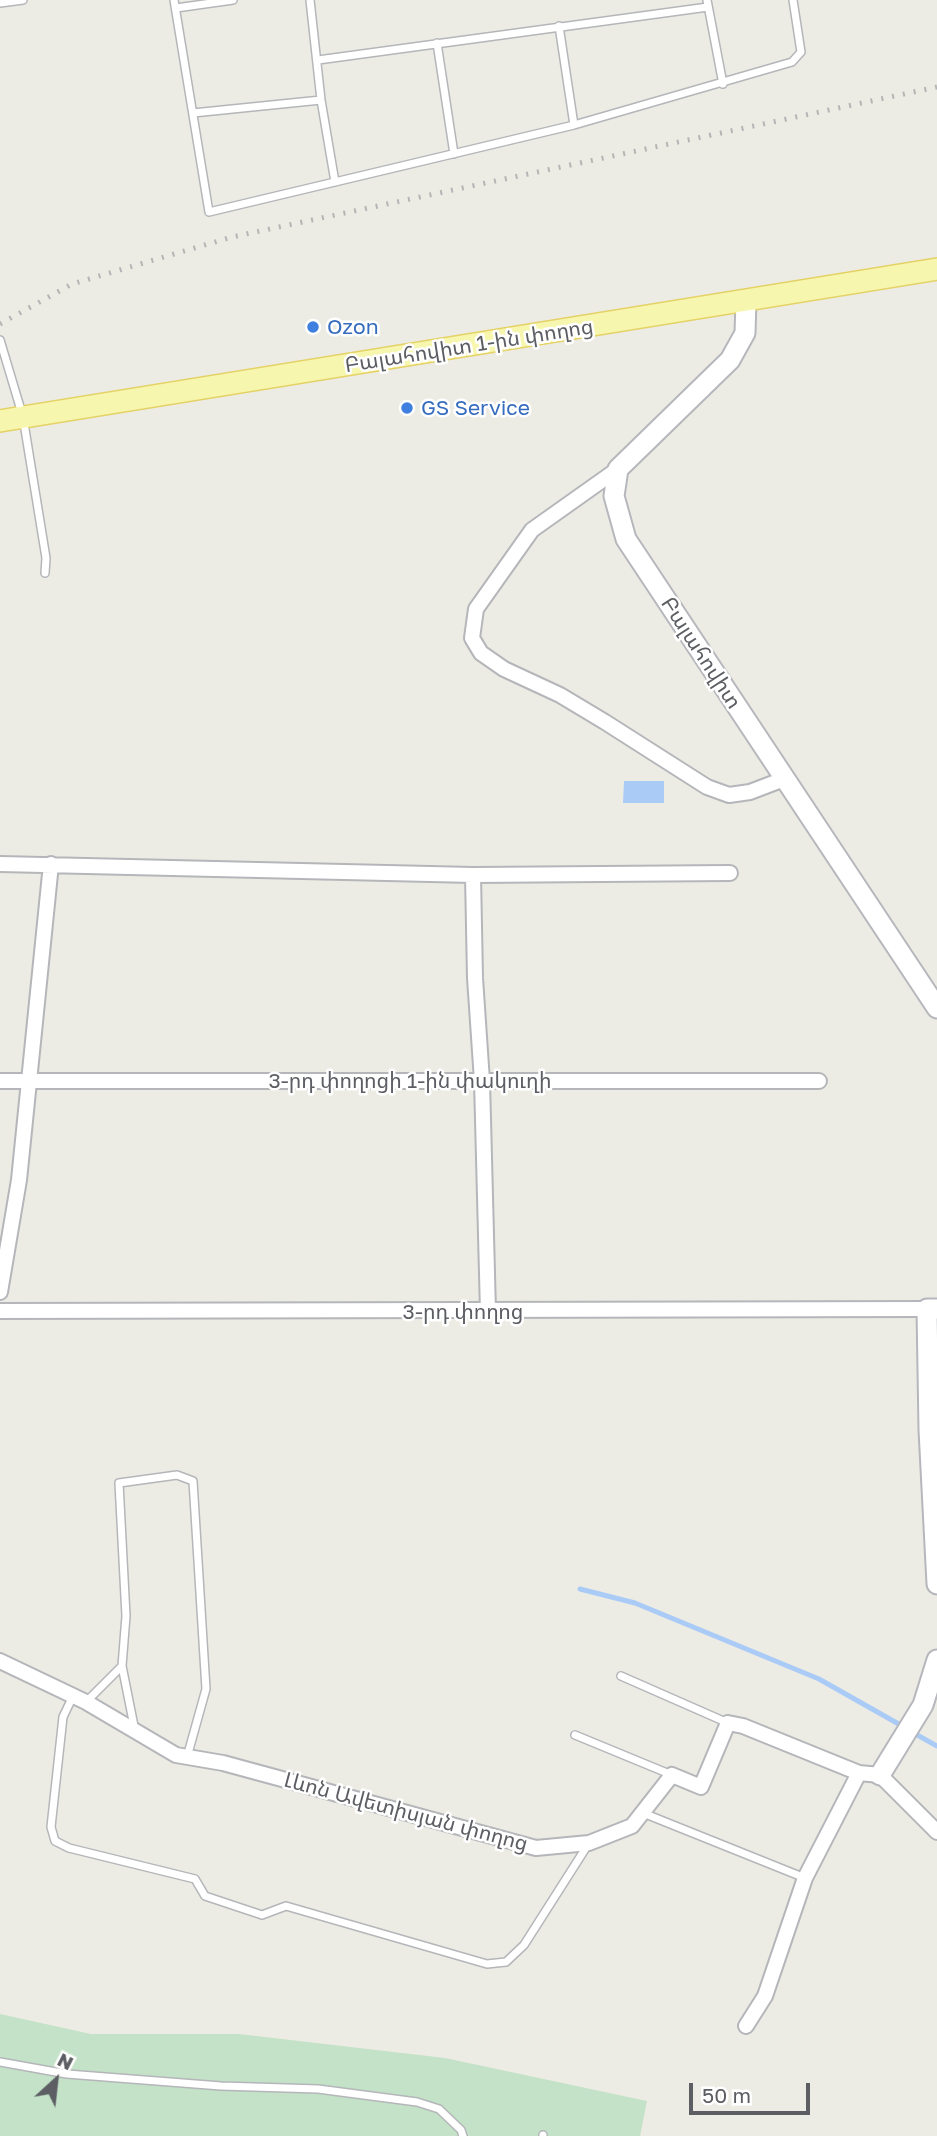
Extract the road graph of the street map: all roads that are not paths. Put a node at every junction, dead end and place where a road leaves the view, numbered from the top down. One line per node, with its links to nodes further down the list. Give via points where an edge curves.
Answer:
1 (23, 0): 5 (lane)
2 (233, 0): 7 (lane)
3 (310, 0): 10 (lane)
4 (793, 0): 11 (lane, via 802,52 792,62)
5 (0, 3)
6 (708, 3): 8 (lane); 11 (lane)
7 (175, 4): 13 (lane)
8 (559, 26): 9 (lane); 14 (lane)
9 (437, 43): 10 (lane); 15 (lane)
10 (318, 60): 12 (lane)
11 (723, 84): 14 (lane)
12 (321, 100): 13 (lane); 16 (lane)
13 (192, 113): 16 (lane, via 209,212)
14 (574, 125): 15 (lane)
15 (454, 154): 16 (lane)
16 (335, 182)
17 (937, 269): 18 (main road, Բալահովիտ 1-ին փողոց)
18 (746, 301): 20 (main road, Բալահովիտ 1-ին փողոց); 22 (street, via 745,333 730,360)
19 (0, 340): 20 (lane)
20 (23, 417): 21 (main road, Բալահովիտ 1-ին փողոց); 23 (lane)
21 (0, 421)
22 (618, 469): 24 (street, Բալահովիտ, via 614,496 626,539); 24 (street, via 532,530 476,609 472,638 481,653 504,669 560,695 706,787 729,795)
23 (45, 573)
24 (784, 779): 29 (street, Բալահովիտ)
25 (0, 864): 26 (street)
26 (51, 864): 28 (street); 31 (street)
27 (730, 873): 28 (street)
28 (473, 875): 32 (street)
29 (937, 1008)
30 (0, 1081): 31 (street, 3-րդ փողոցի 1-ին փակուղի)
31 (29, 1081): 32 (street, 3-րդ փողոցի 1-ին փակուղի); 34 (street, via 19,1180)
32 (482, 1081): 33 (street, 3-րդ փողոցի 1-ին փակուղի); 37 (street)
33 (819, 1081)
34 (0, 1292)
35 (932, 1309): 37 (street, 3-րդ փողոց); 38 (street, via 929,1430)
36 (0, 1311): 37 (street, 3-րդ փողոց)
37 (488, 1312)
38 (937, 1584)
39 (937, 1660): 48 (street, via 923,1705)
40 (0, 1661): 43 (street, Լևոն Ավետիսյան փողոց)
41 (122, 1666): 43 (lane); 45 (lane); 47 (lane, via 126,1616 119,1483 177,1475 193,1481 206,1689)
42 (621, 1676): 44 (lane)
43 (79, 1699): 45 (street, Լևոն Ավետիսյան փողոց); 53 (lane, via 63,1717 51,1827 55,1841 195,1879 205,1896 262,1915 286,1906 487,1964 506,1962 524,1945)
44 (728, 1723): 49 (street); 50 (street, via 701,1787)
45 (135, 1732): 47 (street, Լևոն Ավետիսյան փողոց)
46 (575, 1735): 50 (lane)
47 (187, 1758): 53 (street, Լևոն Ավետիսյան փողոց, via 223,1763 536,1848)
48 (883, 1769): 49 (street); 52 (street)
49 (859, 1773): 54 (street)
50 (672, 1774): 51 (street, Լևոն Ավետիսյան փողոց)
51 (643, 1813): 53 (street, Լևոն Ավետիսյան փողոց, via 632,1826); 54 (lane)
52 (937, 1832)
53 (589, 1843)
54 (805, 1878): 55 (street, via 765,1996)
55 (746, 2026)
56 (0, 2062): 57 (lane, via 67,2074 318,2089 416,2102 439,2109)
57 (463, 2136)

